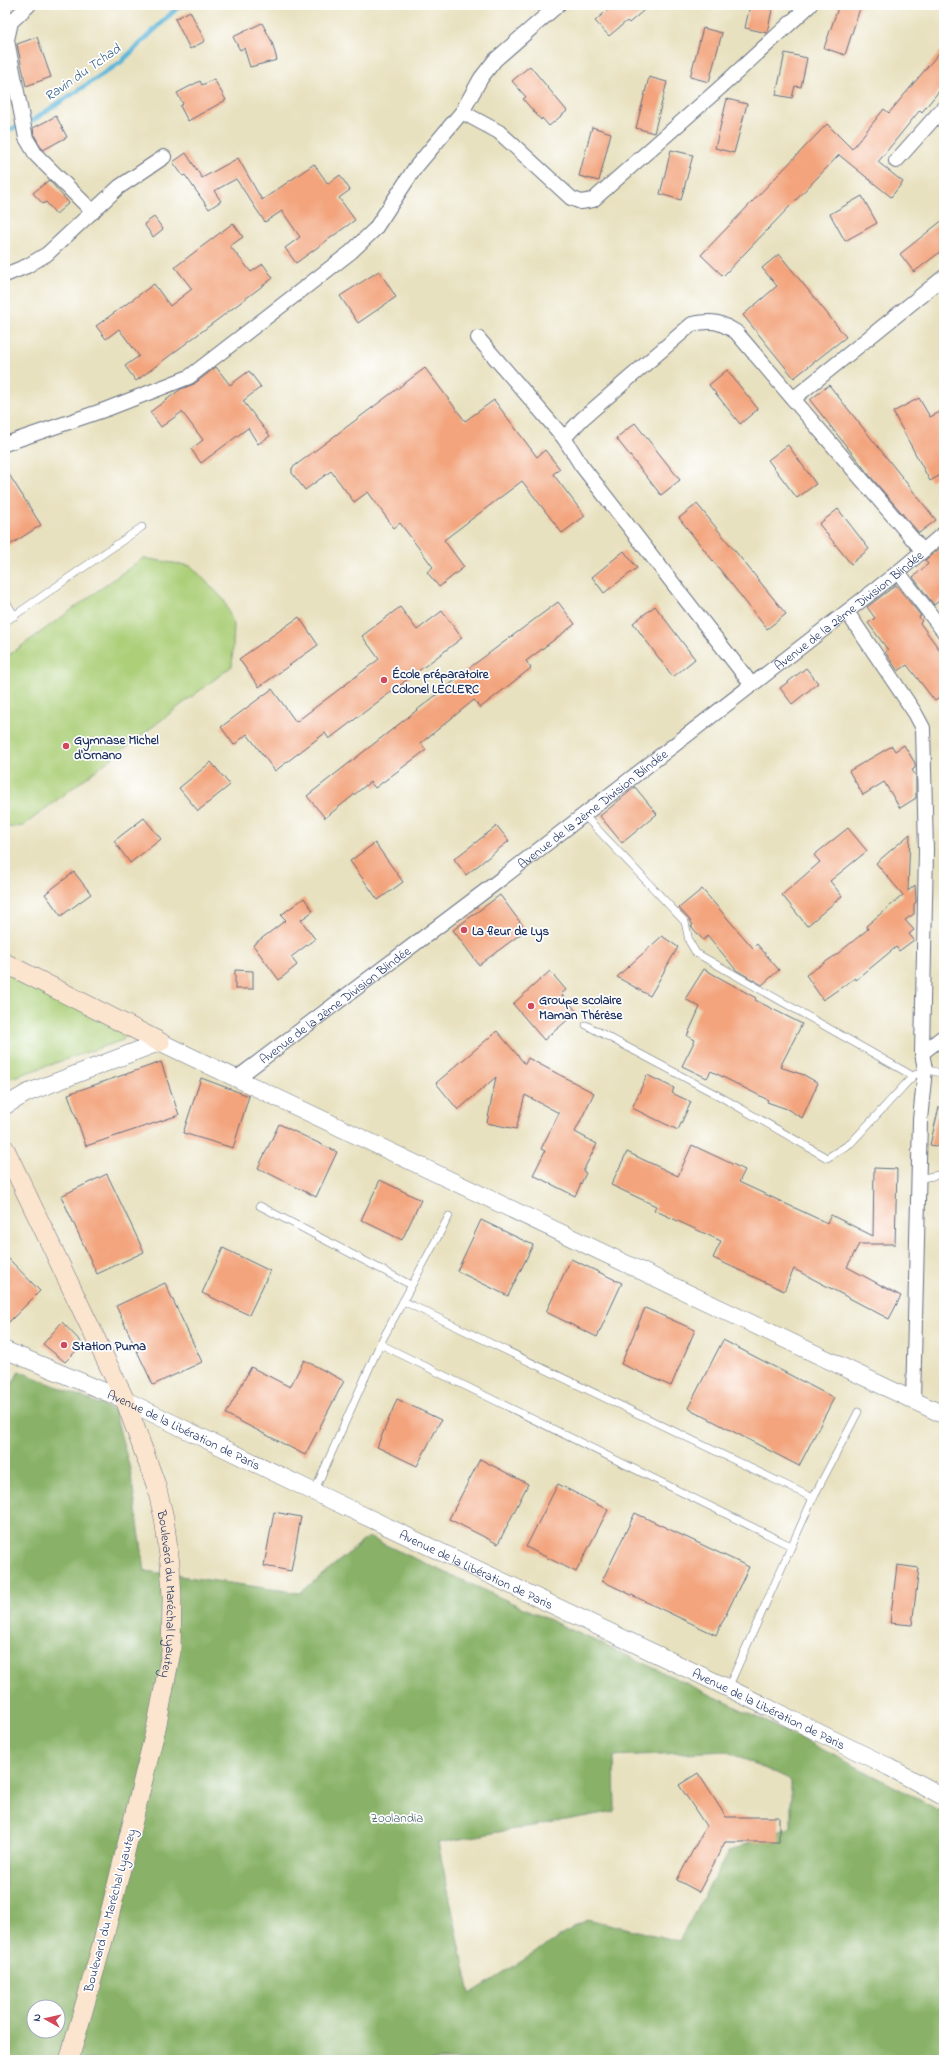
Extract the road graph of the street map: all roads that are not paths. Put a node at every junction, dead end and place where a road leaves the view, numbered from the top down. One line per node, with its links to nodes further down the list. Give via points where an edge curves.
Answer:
1 (29, 5): 8 (street, via 11,22 7,40 26,138 36,155)
2 (558, 5): 5 (street, via 495,60 481,78)
3 (810, 5): 5 (street, via 593,200 581,202 571,198 499,132)
4 (944, 107): 7 (street)
5 (462, 112): 14 (street, via 415,168 375,229 352,252 189,378)
6 (164, 157): 8 (street, via 119,187)
7 (896, 161)
8 (93, 212): 9 (street, via 46,254 27,266)
9 (5, 275)
10 (944, 277): 12 (street)
11 (478, 338): 13 (street)
12 (793, 399): 13 (street, via 736,332 720,322 704,321 692,324 582,419); 17 (street)
13 (564, 438): 24 (street, via 581,465)
14 (5, 444)
15 (142, 527): 21 (lane)
16 (944, 533): 17 (street, Avenue de la 2ème Division Blindée)
17 (922, 550): 18 (street, Avenue de la 2ème Division Blindée)
18 (898, 572): 20 (street, Avenue de la 2ème Division Blindée); 23 (street)
19 (5, 600): 21 (lane)
20 (846, 612): 24 (street, Avenue de la 2ème Division Blindée); 30 (street, via 922,728 926,850)
21 (15, 616): 22 (lane)
22 (5, 622)
23 (944, 632)
24 (752, 685): 25 (street, Avenue de la 2ème Division Blindée)
25 (584, 815): 31 (lane, via 685,922 689,941 696,953); 33 (street, Avenue de la 2ème Division Blindée)
26 (5, 963): 29 (main road)
27 (586, 1025): 31 (lane, via 721,1097 826,1158 851,1143)
28 (944, 1036): 30 (street)
29 (160, 1042): 33 (street); 34 (street)
30 (922, 1053): 31 (street)
31 (919, 1073): 32 (lane); 39 (street)
32 (944, 1074)
33 (237, 1078): 47 (street)
34 (27, 1093): 35 (street); 36 (street)
35 (5, 1096)
36 (5, 1106)
37 (5, 1149): 46 (main road, Boulevard du Maréchal Lyautey)
38 (944, 1174): 39 (lane)
39 (918, 1179): 47 (street)
40 (260, 1206): 42 (lane)
41 (449, 1216): 42 (lane)
42 (411, 1285): 43 (lane)
43 (403, 1301): 44 (lane); 51 (lane)
44 (380, 1344): 50 (lane); 52 (lane)
45 (5, 1350): 46 (street, Avenue de la Libération de Paris)
46 (125, 1400): 50 (street, Avenue de la Libération de Paris); 55 (main road, Boulevard du Maréchal Lyautey, via 156,1485 164,1518 172,1597 170,1652 155,1732 103,1941)
47 (913, 1400): 49 (street)
48 (858, 1412): 51 (lane)
49 (944, 1415)
50 (314, 1492): 53 (street, Avenue de la Libération de Paris)
51 (813, 1498): 52 (lane)
52 (791, 1546): 53 (lane)
53 (728, 1688): 54 (street, Avenue de la Libération de Paris, via 889,1767)
54 (944, 1797)
55 (69, 2060)

